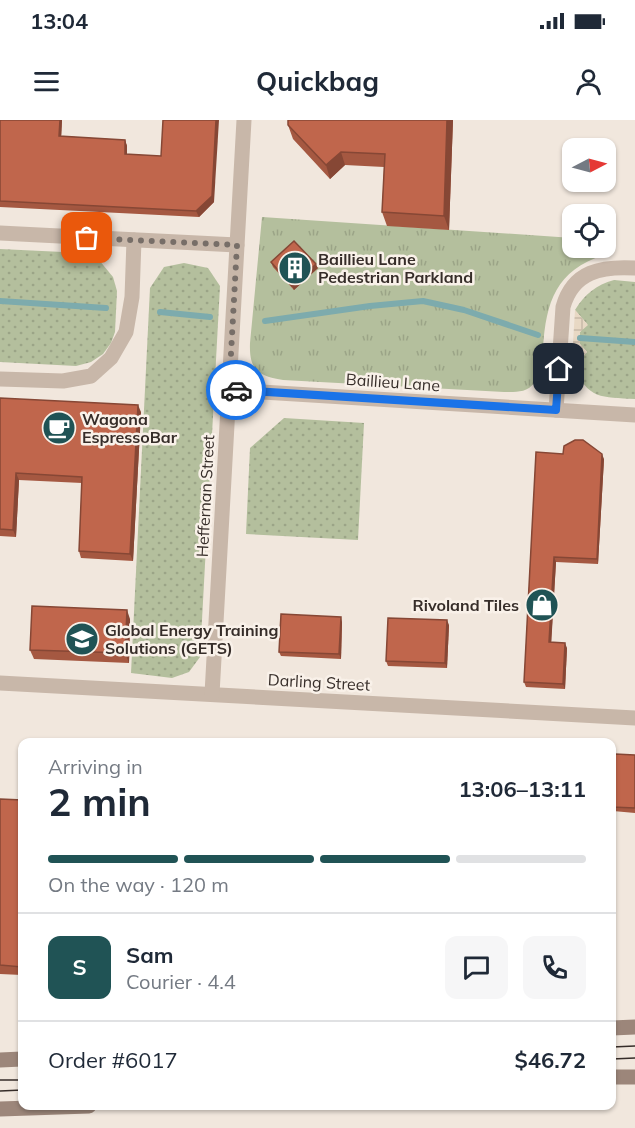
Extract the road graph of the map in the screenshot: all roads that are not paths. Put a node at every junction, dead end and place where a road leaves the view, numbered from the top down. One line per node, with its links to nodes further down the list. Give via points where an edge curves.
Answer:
1 (244, 120): 4 (street, Heffernan Street)
2 (0, 233): 3 (street)
3 (135, 240): 4 (street); 6 (street, via 126,332 111,358 91,376 63,381)
4 (237, 245): 7 (street, Heffernan Street)
5 (635, 268): 8 (street, via 595,270 566,296)
6 (0, 379)
7 (229, 390): 8 (street, Baillieu Lane); 11 (street, Heffernan Street)
8 (556, 410): 9 (street, Baillieu Lane)
9 (635, 415)
10 (0, 682): 11 (street, Darling Street)
11 (212, 694): 12 (street, Darling Street)
12 (635, 718)
13 (616, 1028): 14 (main road)
14 (635, 1028)
15 (18, 1059): 16 (main road)
16 (0, 1060)
17 (616, 1077): 18 (main road)
18 (635, 1077)
19 (18, 1108): 20 (main road)
20 (0, 1109)

